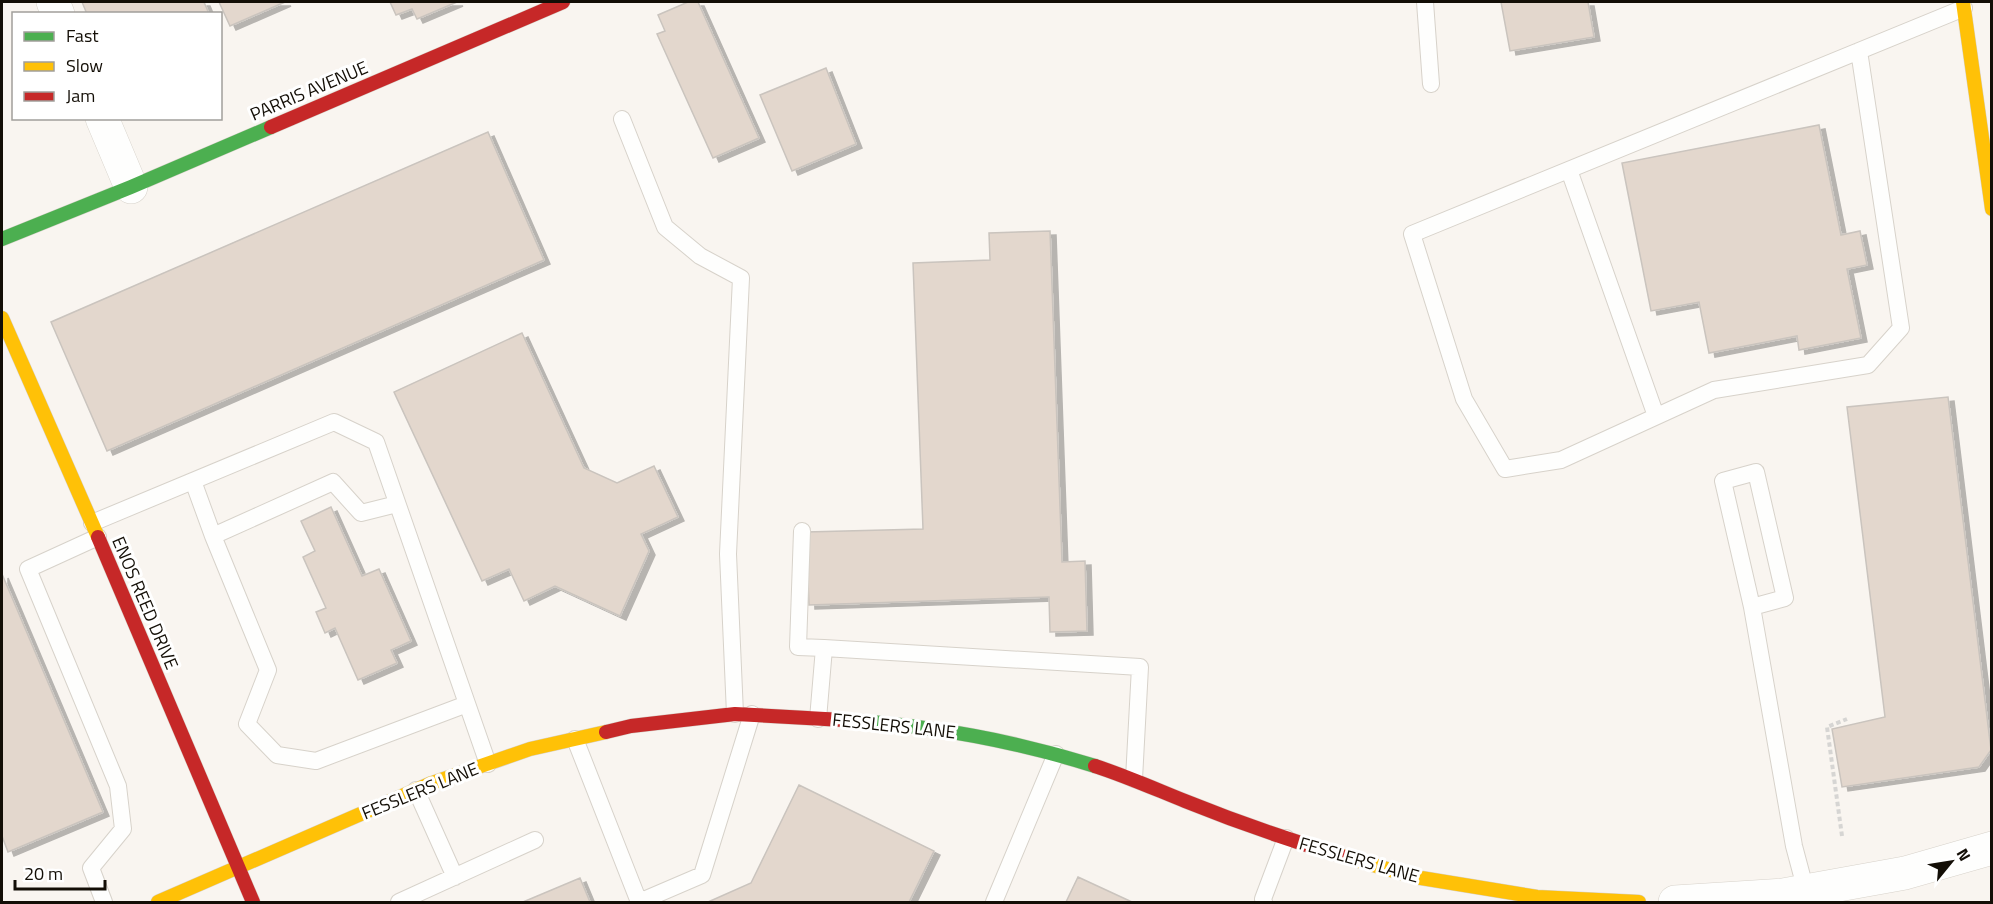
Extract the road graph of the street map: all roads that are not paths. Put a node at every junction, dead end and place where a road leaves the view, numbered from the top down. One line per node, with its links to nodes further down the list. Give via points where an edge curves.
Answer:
1 (563, 2): 4 (street, PARRIS AVENUE)
2 (1425, 2): 6 (lane)
3 (1964, 5): 5 (lane); 7 (street)
4 (531, 8): 11 (street, PARRIS AVENUE)
5 (1858, 51): 10 (lane); 15 (lane, via 1900,328 1868,365 1714,390)
6 (1431, 84)
7 (1985, 115): 12 (street)
8 (622, 119): 24 (lane, via 664,227 700,256 741,278 728,555)
9 (103, 120): 11 (street)
10 (1569, 171): 15 (lane); 15 (lane, via 1412,234 1464,399 1505,469 1561,460)
11 (131, 187): 13 (street, PARRIS AVENUE)
12 (1991, 200)
13 (2, 239)
14 (2, 318): 18 (street, ENOS REED DRIVE)
15 (1656, 416)
16 (193, 481): 17 (lane, via 334,422 376,442); 18 (lane); 20 (lane)
17 (397, 504): 20 (lane, via 361,513 333,482); 23 (lane)
18 (95, 530): 35 (street, ENOS REED DRIVE); 39 (lane, via 28,569 118,786 123,829 91,868)
19 (802, 531): 22 (lane, via 798,647)
20 (213, 536): 23 (lane, via 268,670 247,724 277,755 316,761)
21 (1752, 607): 21 (lane, via 1785,598 1756,472 1723,481); 38 (lane, via 1794,846)
22 (824, 648): 26 (lane); 30 (lane, via 1140,667)
23 (467, 704): 29 (lane)
24 (735, 714): 25 (street, FESSLERS LANE); 27 (street, FESSLERS LANE, via 631,726)
25 (752, 714): 26 (street, FESSLERS LANE); 27 (lane, via 702,875 639,902)
26 (818, 719): 28 (street, FESSLERS LANE, via 935,728)
27 (575, 739): 29 (street, FESSLERS LANE)
28 (1056, 754): 30 (street, FESSLERS LANE); 43 (lane)
29 (488, 764): 31 (street, FESSLERS LANE)
30 (1134, 779): 32 (street, FESSLERS LANE)
31 (416, 790): 35 (street, FESSLERS LANE); 36 (lane)
32 (1286, 838): 37 (street, FESSLERS LANE, via 1415,877); 44 (lane)
33 (535, 840): 36 (lane)
34 (1992, 848): 38 (street, via 1905,873)
35 (238, 867): 40 (street, FESSLERS LANE); 41 (street, ENOS REED DRIVE)
36 (455, 877): 42 (lane)
37 (1461, 884): 45 (lane); 46 (street, FESSLERS LANE, via 1537,897)
38 (1806, 891): 47 (street)
39 (104, 903)
40 (158, 903)
41 (253, 903)
42 (399, 903)
43 (994, 903)
44 (1264, 903)
45 (1456, 903)
46 (1639, 903)
47 (1675, 903)

